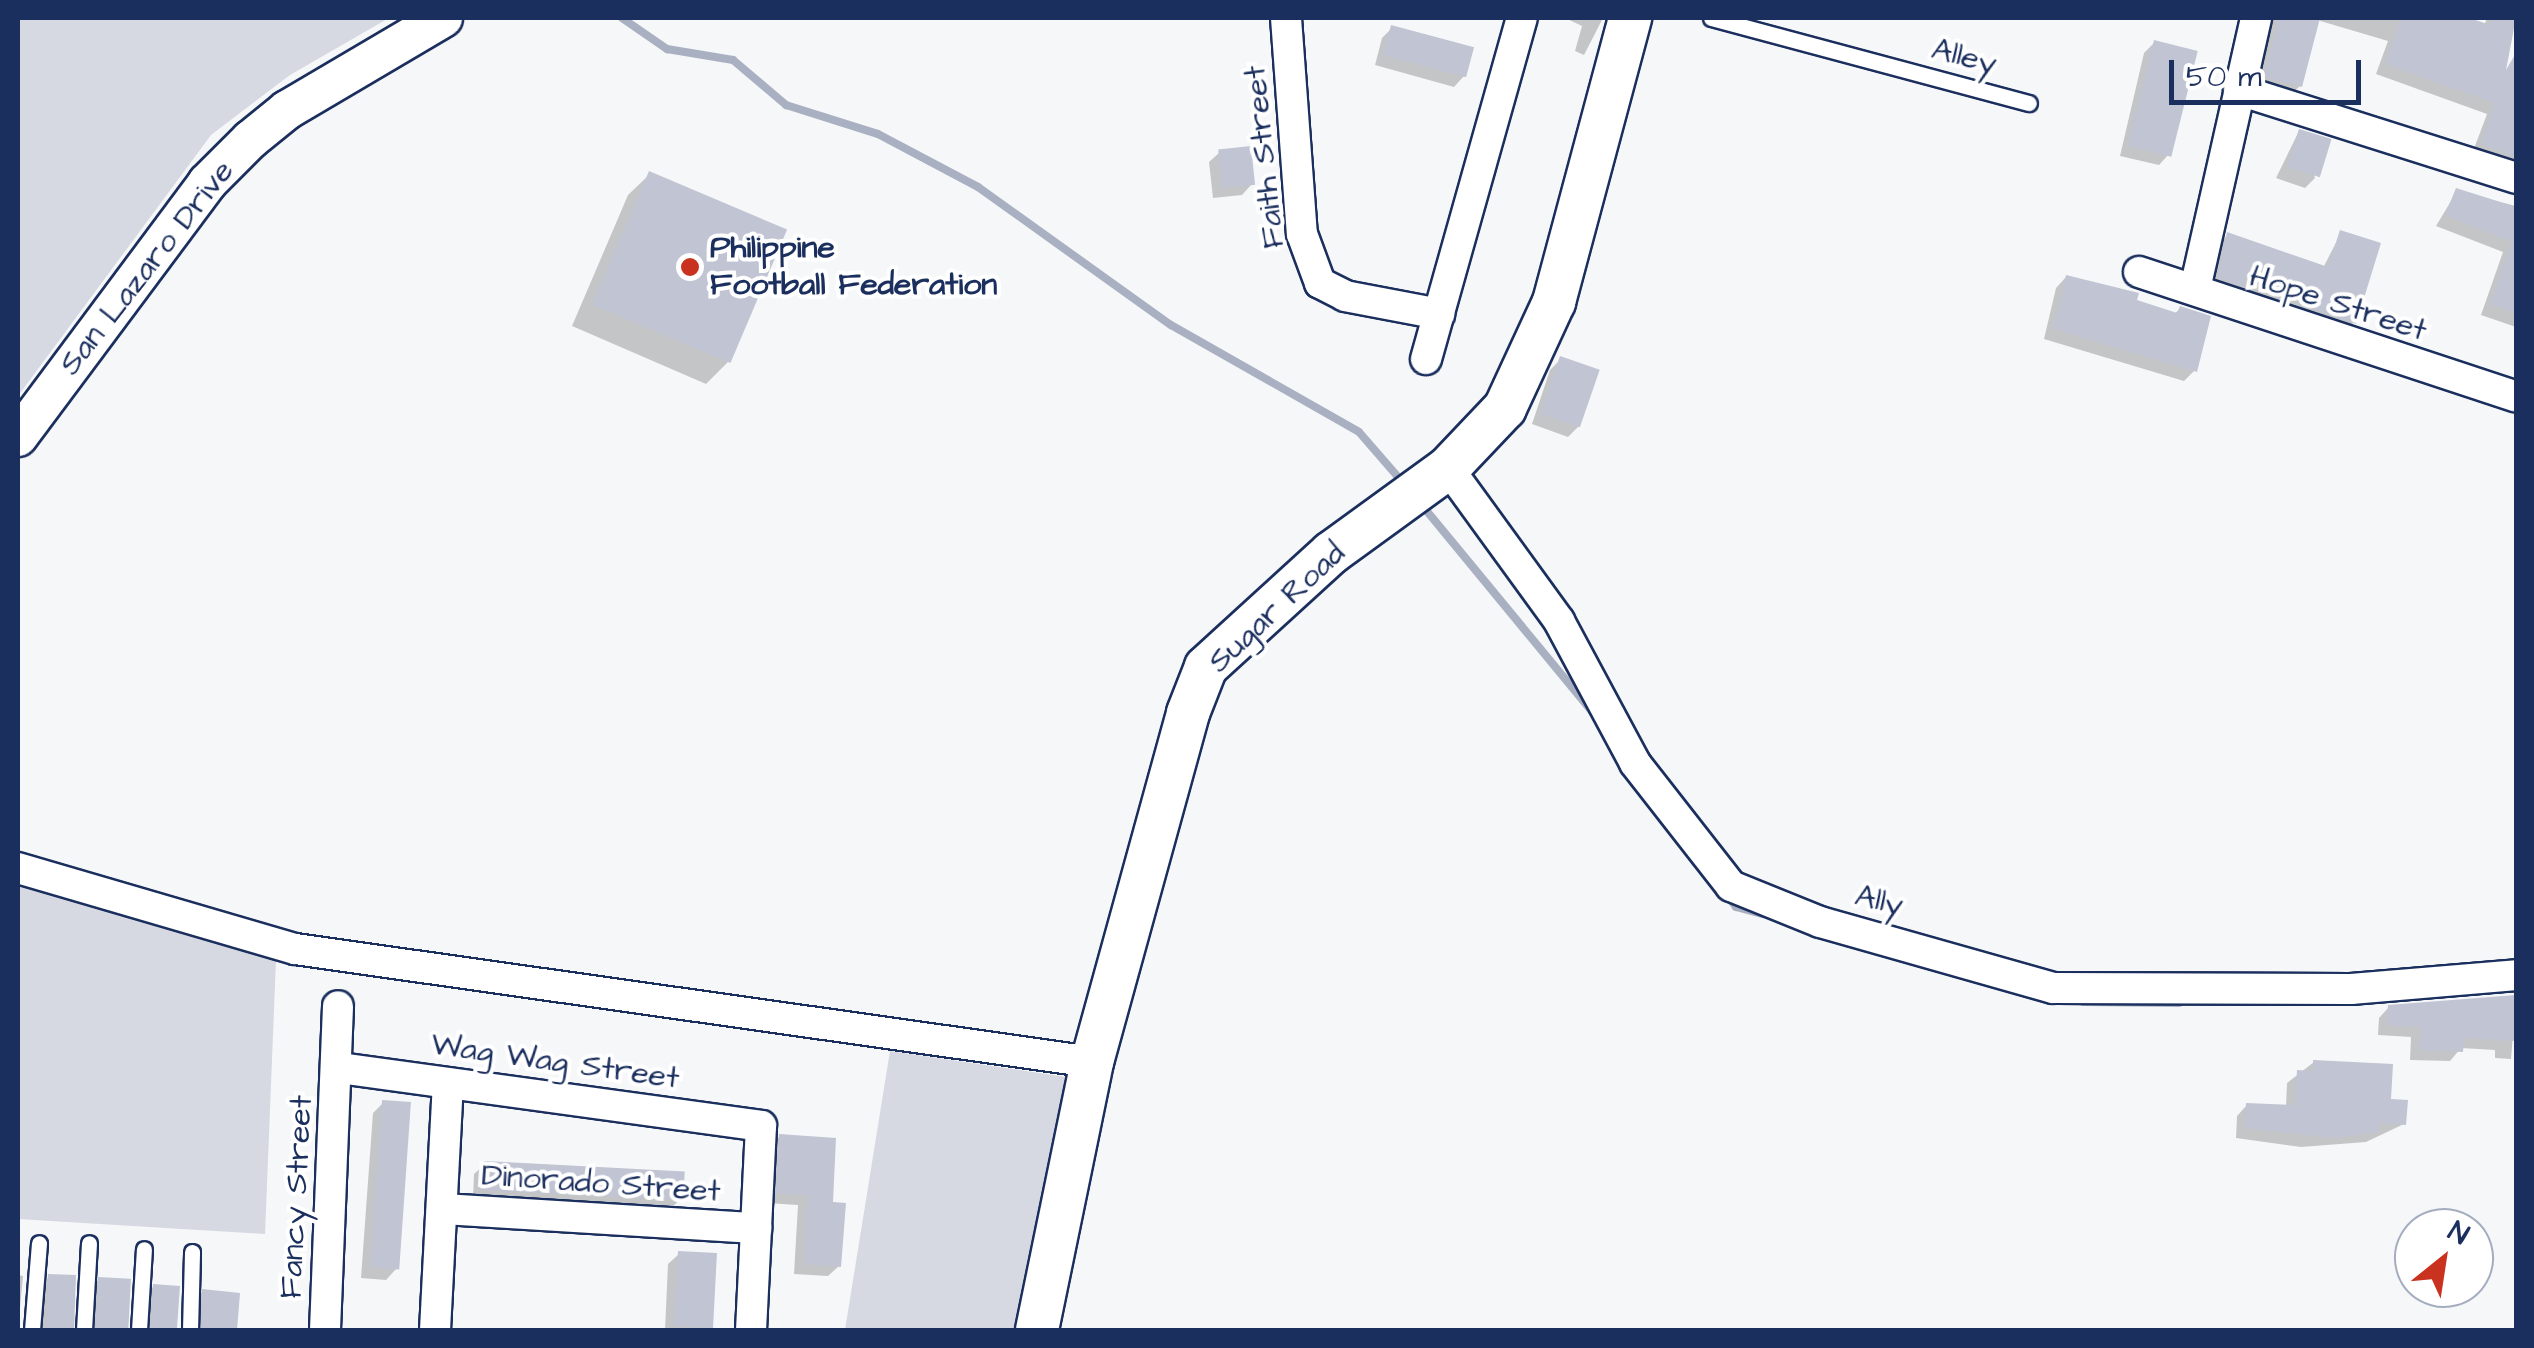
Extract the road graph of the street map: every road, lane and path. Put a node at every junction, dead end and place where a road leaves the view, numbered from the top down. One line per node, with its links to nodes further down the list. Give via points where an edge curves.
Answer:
1 (443, 18): 15 (street, San Lazaro Drive, via 286,110 250,140 207,183)
2 (1286, 18): 12 (street, Faith Street, via 1302,234 1320,282 1344,296)
3 (1522, 18): 12 (street)
4 (1630, 18): 16 (main road, Sugar Road, via 1534,356 1505,408)
5 (1711, 18): 8 (lane, Alley)
6 (2256, 18): 7 (street)
7 (2239, 90): 9 (street); 11 (street)
8 (2029, 103)
9 (2516, 178)
10 (2139, 272): 11 (street, Hope Street)
11 (2195, 288): 14 (street, Hope Street, via 2216,301)
12 (1439, 314): 13 (street)
13 (1426, 360)
14 (2516, 398)
15 (18, 437)
16 (1448, 468): 18 (street, Ally, via 1559,622 1634,763 1732,886 1820,922 2054,988 2350,989); 20 (main road, Sugar Road, via 1372,523 1206,667)
17 (18, 868): 20 (street, via 295,949)
18 (2516, 975)
19 (338, 1006): 21 (street, Fancy Street)
20 (1092, 1062): 36 (main road, Sugar Road)
21 (338, 1068): 22 (street, Wag Wag Street); 33 (street, Fancy Street)
22 (448, 1083): 23 (street); 24 (street, Wag Wag Street, via 761,1126)
23 (442, 1209): 24 (street, Dinorado Street); 34 (street)
24 (756, 1228): 35 (street)
25 (89, 1243): 30 (lane)
26 (39, 1244): 29 (lane)
27 (144, 1248): 31 (lane)
28 (192, 1252): 32 (lane)
29 (32, 1330)
30 (84, 1330)
31 (139, 1330)
32 (190, 1330)
33 (325, 1330)
34 (436, 1330)
35 (750, 1330)
36 (1037, 1330)

